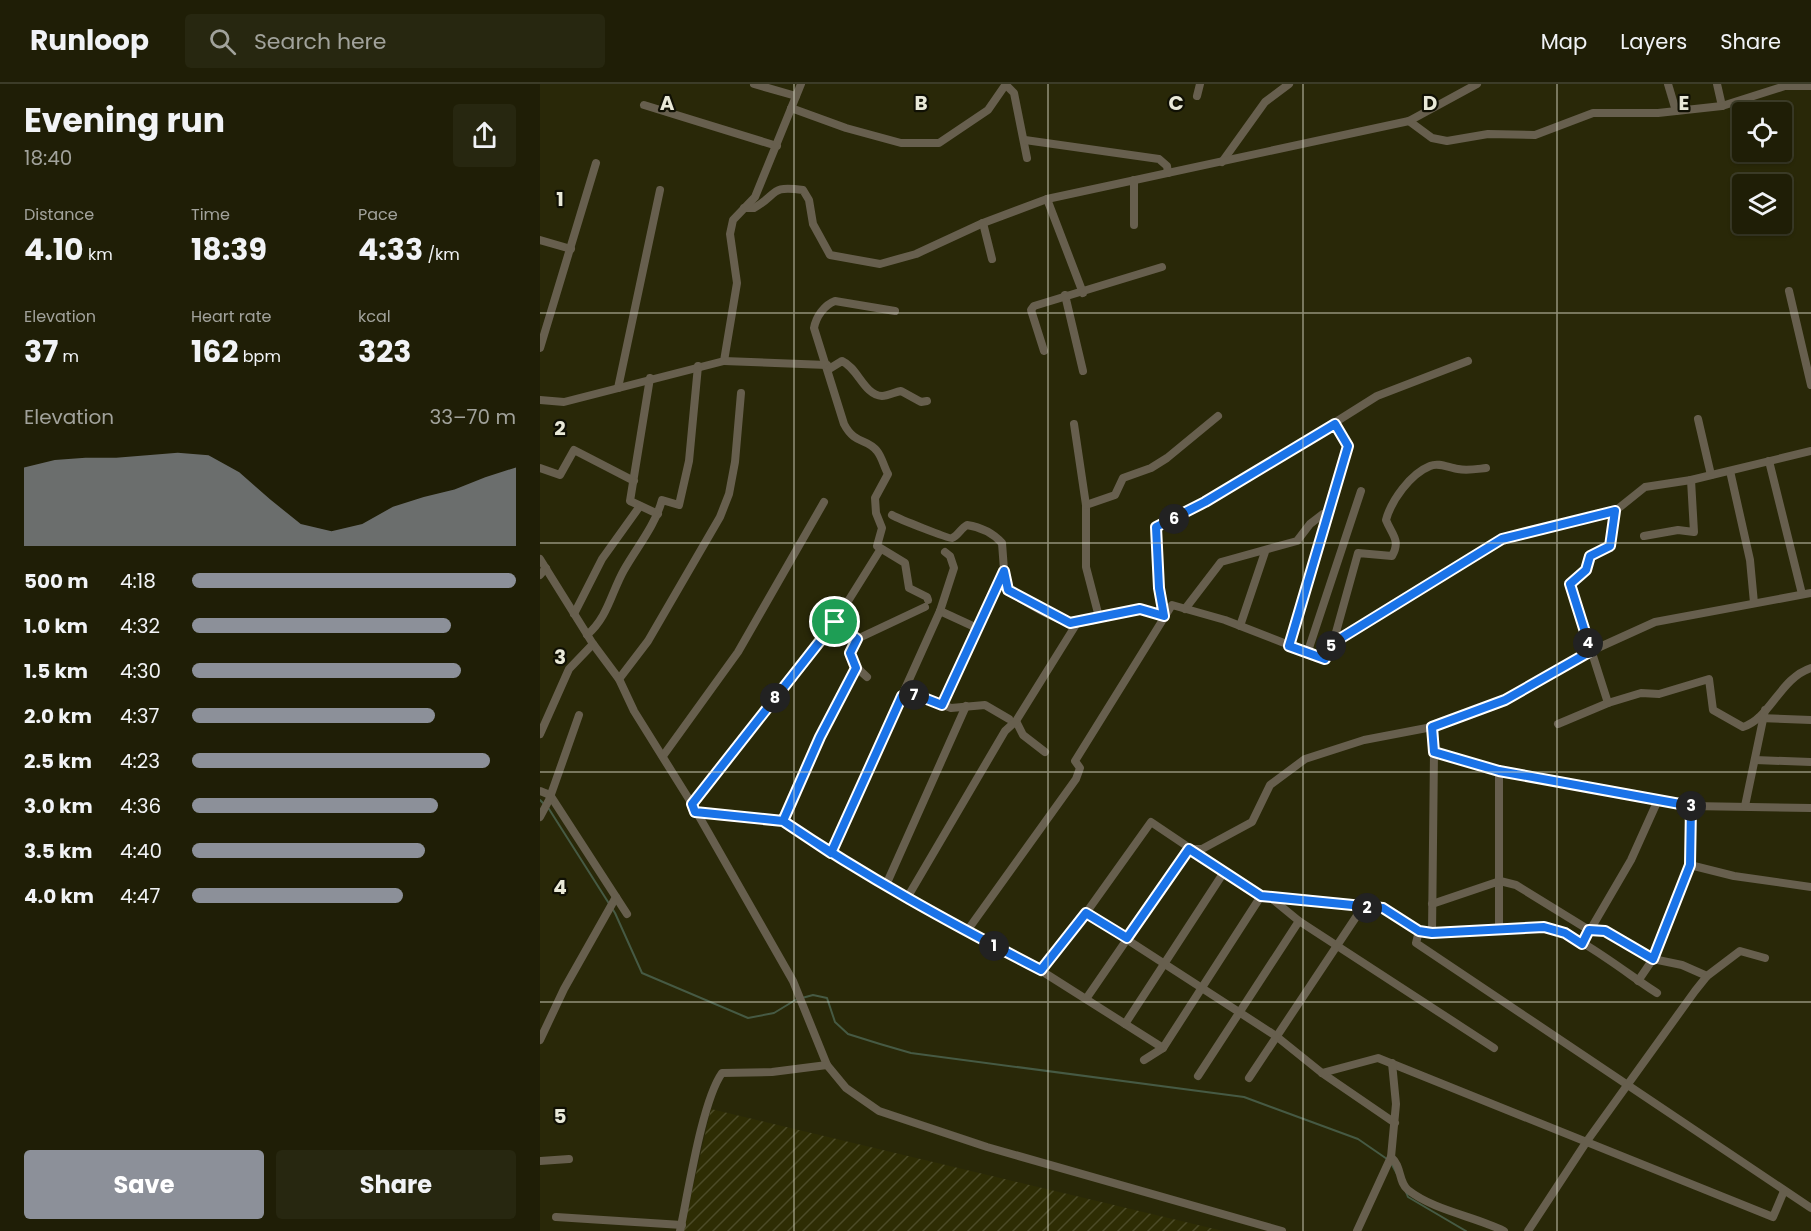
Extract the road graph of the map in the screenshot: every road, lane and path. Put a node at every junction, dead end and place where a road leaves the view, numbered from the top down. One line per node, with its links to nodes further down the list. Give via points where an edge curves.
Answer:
1 (754, 84): 11 (street)
2 (801, 84): 11 (street)
3 (1200, 84): 12 (street)
4 (1289, 84): 21 (street, via 1265,102)
5 (1477, 84): 17 (street)
6 (1668, 84): 16 (street)
7 (1717, 84): 14 (street)
8 (1006, 85): 15 (street, via 988,110 939,143 902,143); 18 (street, via 1014,93)
9 (1784, 85): 10 (street); 14 (street)
10 (1811, 86)
11 (796, 96): 15 (street)
12 (1197, 96)
13 (644, 105): 19 (street)
14 (1722, 106): 16 (street)
15 (791, 108): 19 (street)
16 (1676, 111): 17 (street, via 1593,113 1535,135 1488,134 1447,141 1432,138)
17 (1409, 121): 21 (street)
18 (1025, 140): 20 (street); 23 (street, via 1159,159)
19 (777, 146): 27 (street, via 754,197)
20 (1027, 158)
21 (1222, 162): 23 (street)
22 (596, 163): 31 (street)
23 (1168, 173): 24 (street)
24 (1134, 180): 26 (street); 29 (street)
25 (660, 190): 47 (street)
26 (1047, 199): 28 (street); 35 (street)
27 (744, 208): 28 (street, via 754,208 776,189 803,190 813,224 830,255 880,264 916,254); 40 (street, via 733,220 730,234 737,283)
28 (983, 223): 32 (street)
29 (1134, 225)
30 (540, 240): 31 (street)
31 (571, 249): 38 (street)
32 (992, 259)
33 (1162, 267): 35 (street)
34 (1788, 291): 46 (street)
35 (1083, 293): 36 (street)
36 (1065, 295): 39 (street, via 1032,308); 44 (street)
37 (895, 311): 43 (street, via 831,302 817,317 814,328)
38 (540, 348)
39 (1044, 351)
40 (724, 361): 42 (street); 43 (street)
41 (1468, 361): 54 (street, via 1377,396)
42 (698, 366): 45 (street); 69 (street, via 691,451 679,505 663,499)
43 (828, 367): 50 (street, via 842,361 854,368 872,392 881,396 902,391); 72 (street, via 833,396 850,436 878,452 888,474 874,505 882,528 877,541)
44 (1083, 371)
45 (650, 378): 47 (street); 62 (street)
46 (1811, 385)
47 (618, 388): 49 (street, via 564,402)
48 (741, 393): 100 (street, via 735,462 720,517 648,641)
49 (540, 400)
50 (927, 402)
51 (1218, 416): 65 (street, via 1167,458 1123,478 1115,495)
52 (1698, 419): 60 (street)
53 (1074, 424): 65 (street)
54 (1335, 424): 68 (street, via 1348,446); 84 (street, via 1156,527)
55 (1811, 451): 56 (street)
56 (1769, 461): 59 (street); 79 (street)
57 (540, 468): 62 (street, via 560,475 574,450)
58 (1486, 468): 92 (street, via 1430,466 1410,481 1390,506 1386,520 1397,547 1392,556 1358,553)
59 (1730, 471): 60 (street); 80 (street, via 1750,560)
60 (1711, 475): 61 (street)
61 (1691, 480): 67 (street, via 1645,487); 71 (street, via 1694,532 1678,530)
62 (634, 481): 66 (street, via 630,501)
63 (1361, 491): 96 (street)
64 (824, 502): 114 (street, via 738,652)
65 (1086, 505): 85 (street, via 1086,567)
66 (640, 506): 69 (street); 83 (street, via 602,559)
67 (1615, 511): 92 (street, via 1502,539); 95 (street, via 1610,546 1590,556 1586,570 1570,584)
68 (1329, 513): 74 (street, via 1310,524 1297,541); 94 (street)
69 (658, 514): 90 (street, via 623,572 603,618)
70 (892, 516): 77 (street, via 944,538 953,538 967,525 980,528 1002,543)
71 (1644, 536)
72 (880, 550): 86 (street); 91 (street, via 905,563 909,588 927,597 926,604)
73 (945, 552): 82 (street, via 951,556 954,568)
74 (1264, 552): 81 (street, via 1221,562); 88 (street)
75 (540, 559): 76 (street)
76 (546, 568): 78 (street); 83 (street)
77 (1004, 571): 87 (street, via 1005,583 1013,594 1061,620); 89 (street)
78 (540, 576)
79 (1807, 594): 80 (street)
80 (1754, 603): 95 (street, via 1655,622)
81 (1185, 609): 84 (street, via 1172,605); 88 (street)
82 (940, 611): 89 (street); 101 (street)
83 (574, 614): 90 (street)
84 (1164, 616): 85 (street, via 1140,609); 146 (street, via 1075,760 1080,768 1076,779)
85 (1099, 617): 87 (street)
86 (835, 622): 91 (street); 123 (street)
87 (1077, 623): 107 (street)
88 (1240, 626): 94 (street)
89 (977, 628): 103 (street)
90 (587, 635): 93 (street)
91 (857, 639): 97 (street, via 850,653)
92 (1333, 643): 96 (street, via 1325,659)
93 (592, 644): 100 (street); 111 (street, via 569,669)
94 (1289, 646): 96 (street)
95 (1591, 651): 102 (street); 110 (street, via 1505,700)
96 (1307, 654)
97 (856, 668): 99 (street); 126 (street)
98 (1811, 668): 106 (street, via 1791,679)
99 (867, 677)
100 (619, 679): 114 (street)
101 (902, 696): 103 (street, via 919,696); 128 (street)
102 (1608, 703): 106 (street, via 1641,693 1659,694 1709,679 1715,713 1743,727); 109 (street)
103 (942, 705): 104 (street)
104 (966, 706): 107 (street, via 989,706); 132 (street)
105 (579, 715): 120 (street)
106 (1760, 718): 108 (street); 115 (street)
107 (1012, 720): 112 (street, via 1023,735); 135 (street)
108 (1811, 720)
109 (1558, 724)
110 (1432, 727): 113 (street); 127 (street, via 1364,740 1305,759 1270,785 1252,822 1202,849)
111 (540, 734)
112 (1045, 752)
113 (1434, 752): 117 (street); 138 (street)
114 (663, 756): 123 (street)
115 (1755, 760): 116 (street); 122 (street)
116 (1811, 762)
117 (1499, 771): 119 (street); 131 (street)
118 (540, 791): 120 (street)
119 (1658, 800): 121 (street); 144 (street, via 1631,860)
120 (548, 801): 125 (street); 137 (street)
121 (1691, 806): 122 (street); 129 (street)
122 (1745, 806): 124 (street)
123 (693, 808): 126 (street); 168 (street, via 793,981)
124 (1811, 808)
125 (540, 818)
126 (783, 821): 128 (street)
127 (1189, 849): 130 (street); 140 (street, via 1151,822); 148 (street)
128 (831, 853): 132 (street)
129 (1690, 865): 133 (street); 152 (street)
130 (1224, 872): 134 (street); 153 (street)
131 (1500, 881): 138 (street); 143 (street); 144 (street, via 1516,885)
132 (886, 885): 135 (street)
133 (1811, 887)
134 (1261, 896): 136 (street); 157 (street)
135 (907, 898): 146 (street)
136 (1271, 898): 139 (street); 142 (street)
137 (614, 900): 141 (street); 163 (street)
138 (1432, 904): 147 (street)
139 (1362, 908): 145 (street, via 1383,908); 150 (street)
140 (1086, 913): 148 (street); 154 (street)
141 (627, 914)
142 (1299, 921): 150 (street); 160 (street)
143 (1499, 930): 147 (street); 149 (street, via 1544,927 1565,933)
144 (1589, 930): 149 (street); 152 (street, via 1605,931)
145 (1419, 931): 147 (street); 172 (street, via 1416,942)
146 (967, 932): 154 (street)
147 (1432, 933)
148 (1127, 938): 153 (street); 159 (street)
149 (1582, 944): 156 (street)
150 (1338, 946): 162 (street); 165 (street)
151 (1765, 958): 155 (street, via 1740,951)
152 (1653, 959): 155 (street); 156 (street)
153 (1166, 962): 157 (street); 161 (street)
154 (1041, 970): 159 (street)
155 (1707, 976): 172 (street)
156 (1638, 981): 158 (street)
157 (1204, 987): 160 (street); 164 (street)
158 (1657, 993)
159 (1086, 999): 161 (street)
160 (1241, 1012): 162 (street); 170 (street)
161 (1125, 1024): 164 (street)
162 (1276, 1036): 169 (street); 171 (street)
163 (540, 1040)
164 (1163, 1048): 166 (street)
165 (1494, 1048)
166 (1144, 1060)
167 (1392, 1063): 169 (street, via 1378,1058); 173 (street); 174 (street)
168 (827, 1065): 181 (street, via 722,1074 716,1081 703,1126); 182 (street, via 846,1088 879,1111 987,1147)
169 (1322, 1073): 173 (street)
170 (1198, 1076)
171 (1249, 1078)
172 (1627, 1085): 174 (street); 178 (street)
173 (1395, 1123): 175 (street)
174 (1587, 1141): 178 (street, via 1773,1217); 185 (street)
175 (1391, 1157): 183 (street); 184 (street, via 1397,1162 1405,1187 1424,1200)
176 (569, 1159): 177 (street)
177 (540, 1161)
178 (1784, 1191): 179 (street)
179 (1811, 1208)
180 (556, 1217): 181 (street)
181 (681, 1228)
182 (1275, 1230)
183 (1357, 1231)
184 (1504, 1231)
185 (1528, 1231)

